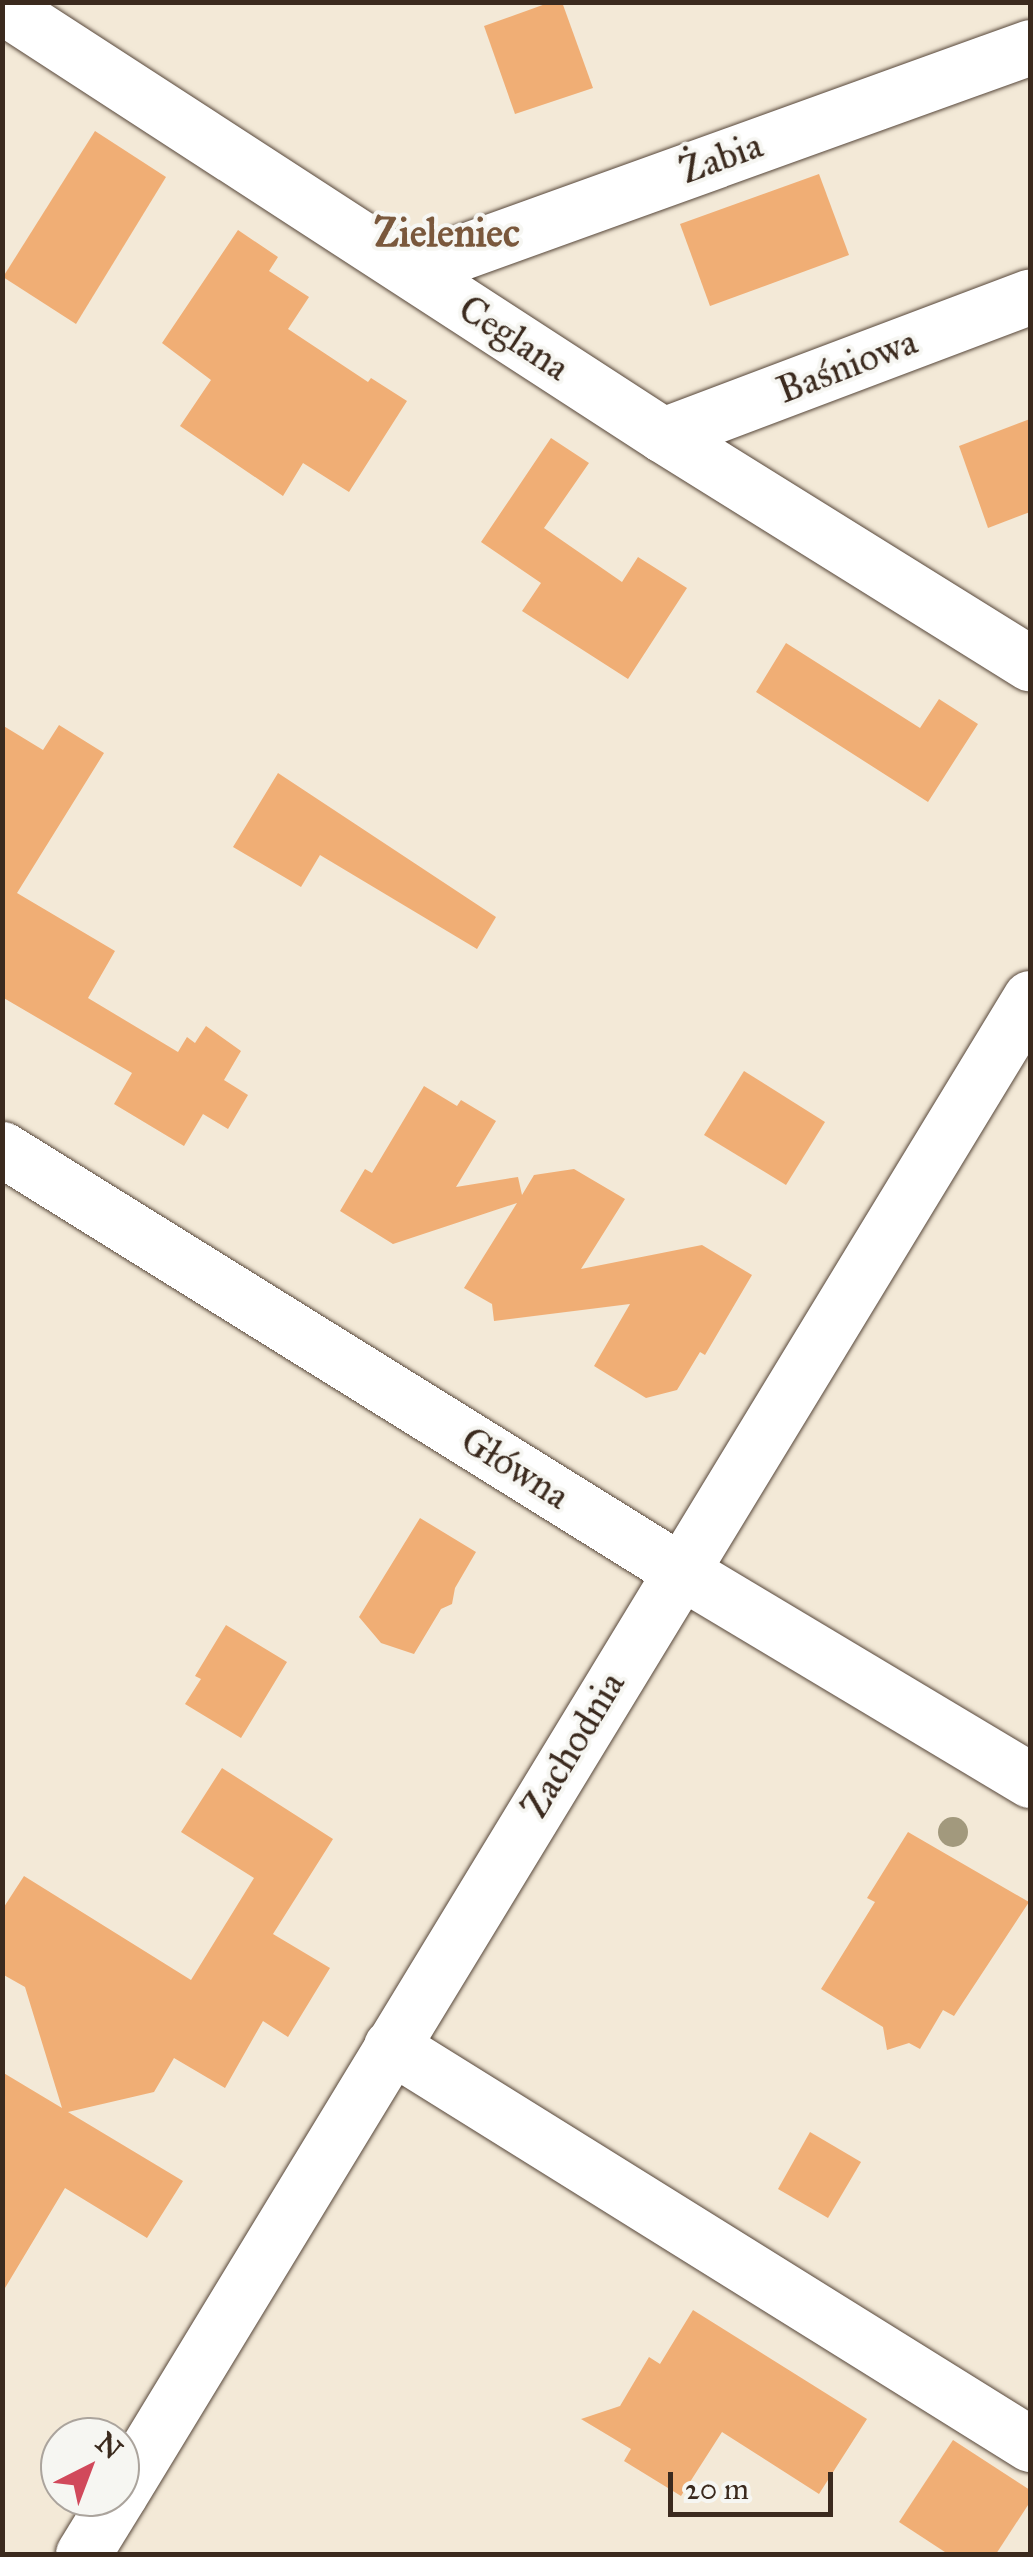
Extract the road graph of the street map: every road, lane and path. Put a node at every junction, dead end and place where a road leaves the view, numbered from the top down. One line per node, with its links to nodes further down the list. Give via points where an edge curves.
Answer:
1 (2, 6): 3 (street, Ceglana)
2 (1030, 46): 3 (street, Żabia)
3 (412, 270): 5 (street, Ceglana)
4 (1030, 296): 5 (street, Baśniowa)
5 (663, 435): 6 (street, Ceglana)
6 (1030, 663)
7 (1030, 998): 9 (street, Zachodnia)
8 (2, 1149): 9 (street, Główna)
9 (679, 1570): 10 (street, Główna); 11 (street, Zachodnia)
10 (1030, 1780)
11 (391, 2046): 12 (street); 13 (street, Zachodnia)
12 (1030, 2444)
13 (140, 2461)
14 (106, 2517): 15 (street, Zachodnia)
15 (82, 2554)

